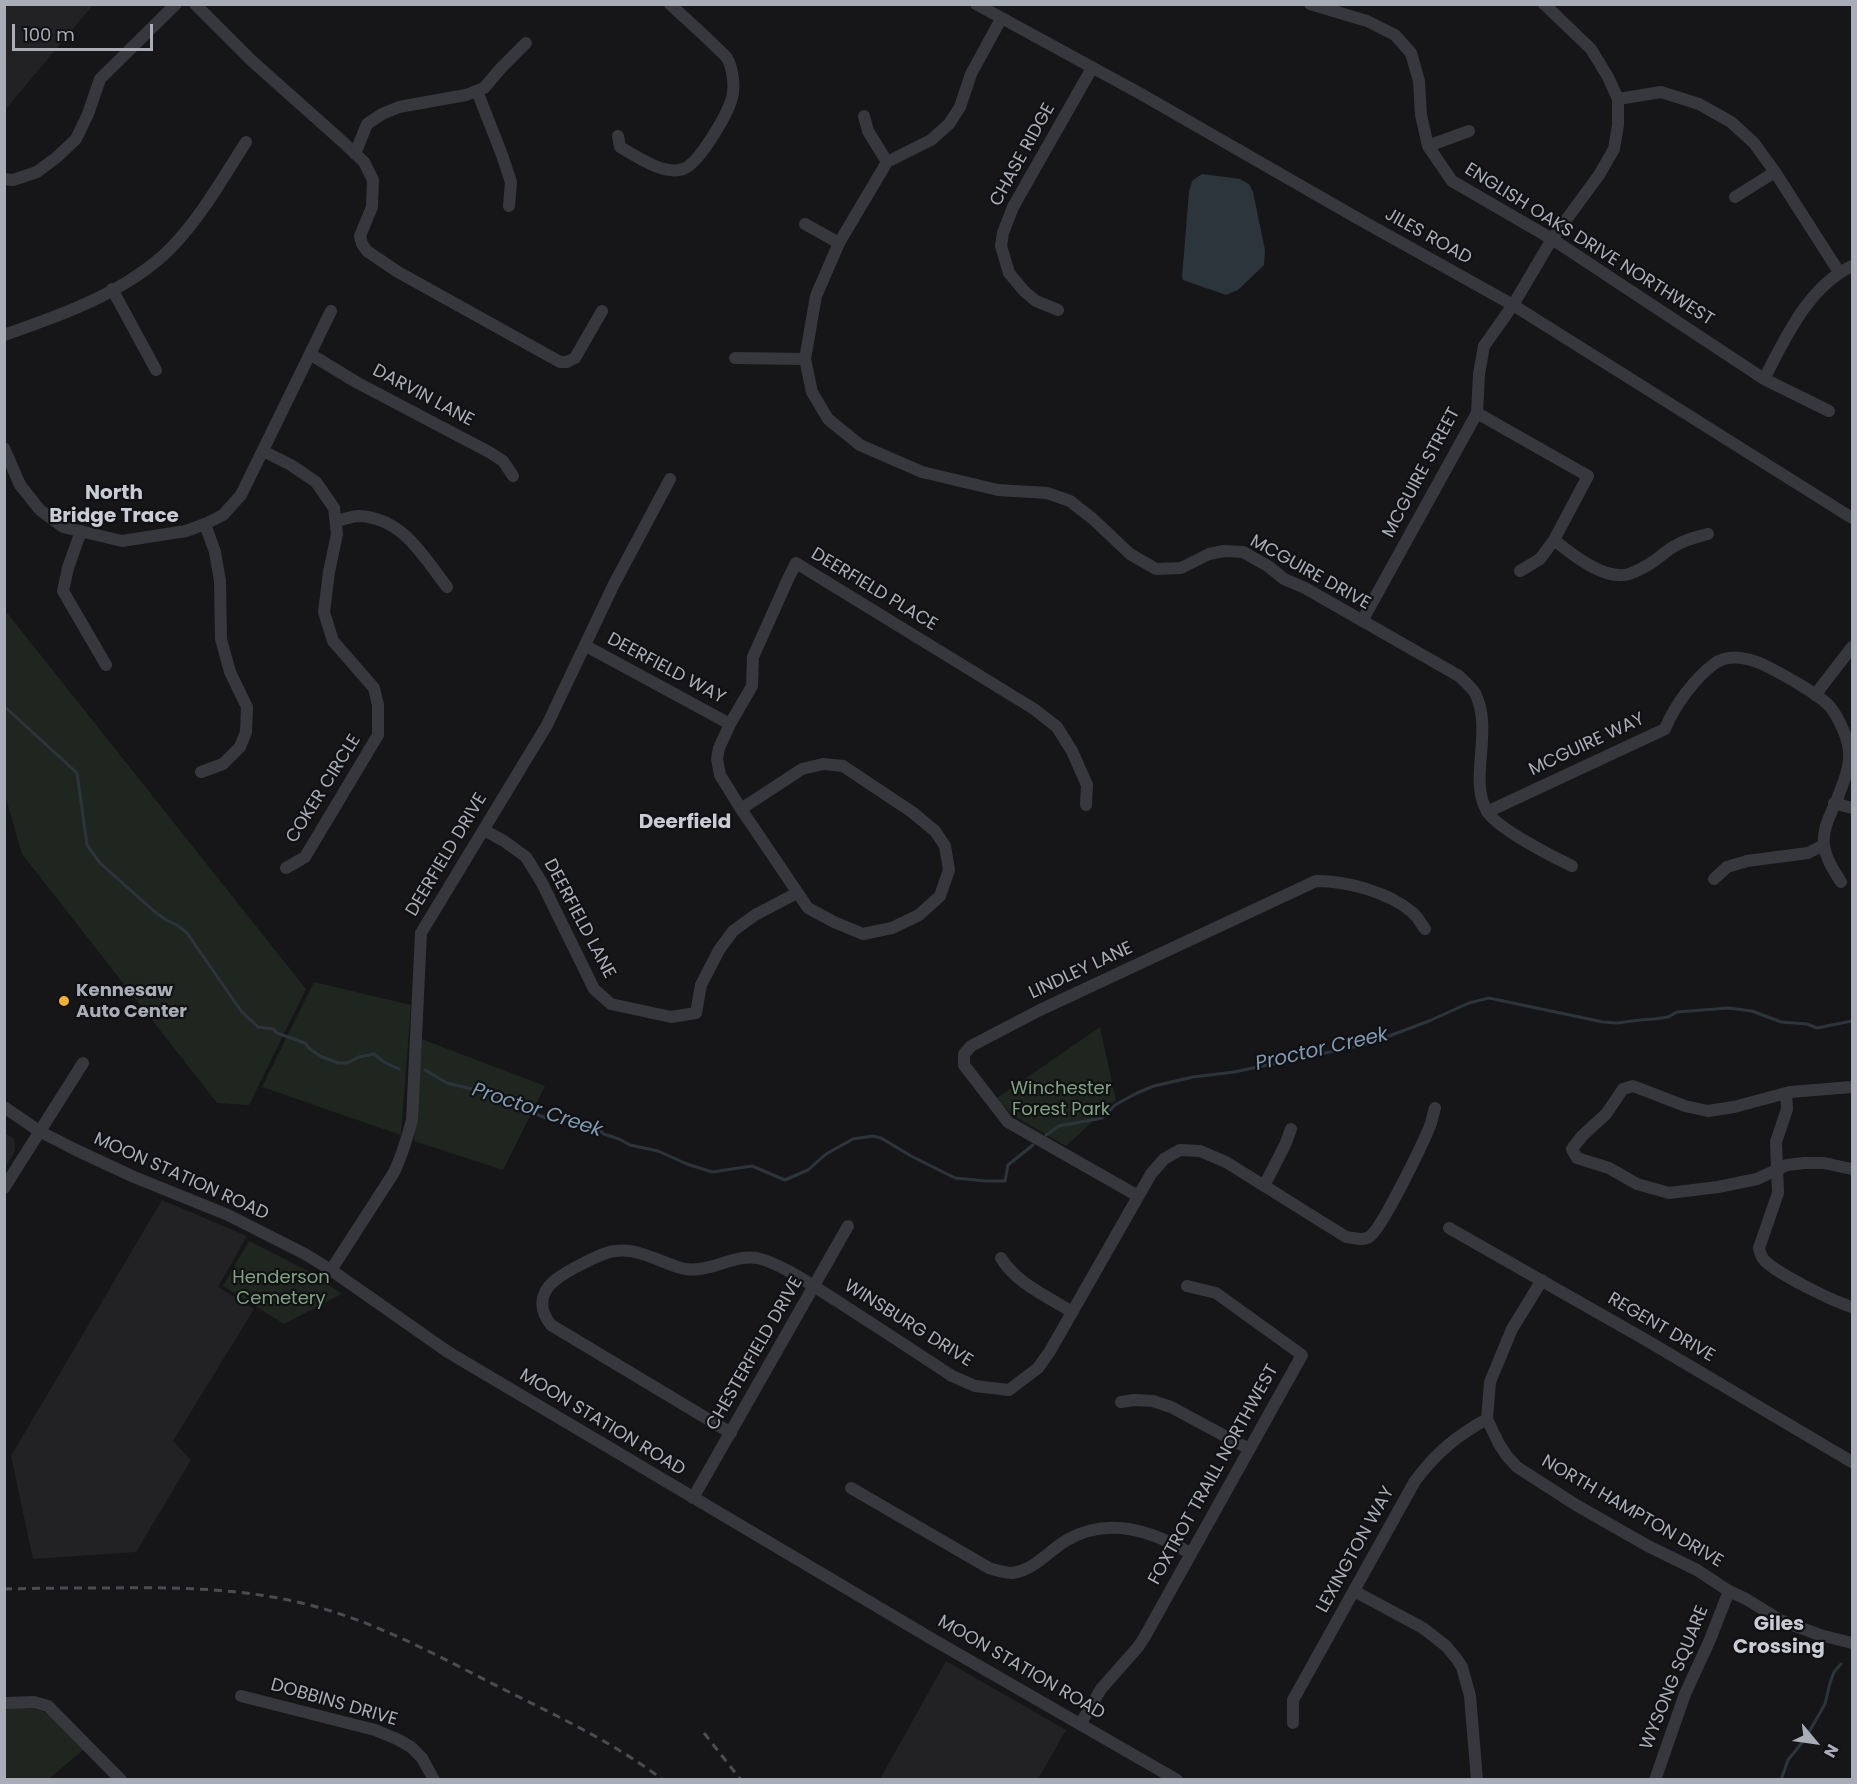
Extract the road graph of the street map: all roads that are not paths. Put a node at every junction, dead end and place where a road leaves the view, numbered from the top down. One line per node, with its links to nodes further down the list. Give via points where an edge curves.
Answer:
1 (176, 4): 20 (street, via 100,79 76,139 37,172)
2 (195, 4): 17 (street)
3 (670, 4): 14 (street, via 727,58 733,77 732,98 695,162 683,170 666,170 645,161 620,147)
4 (976, 4): 7 (street, JILES ROAD)
5 (1310, 4): 16 (street, ENGLISH OAKS DRIVE NORTHWEST, via 1367,21 1395,35 1411,53)
6 (1544, 4): 11 (street, via 1591,49)
7 (1001, 19): 9 (street, JILES ROAD); 18 (street, via 949,124 931,140)
8 (526, 43): 10 (street)
9 (1092, 68): 29 (street, JILES ROAD); 30 (street, CHASE RIDGE, via 1013,207 1001,246 1009,273 1024,291)
10 (477, 91): 17 (street, via 381,114 367,124); 22 (street, via 511,182)
11 (1618, 99): 19 (street, via 1661,93 1699,104 1731,122 1754,143); 24 (street, MCGUIRE STREET, via 1614,149)
12 (864, 116): 18 (street, via 868,131)
13 (1469, 131): 16 (street)
14 (618, 136)
15 (246, 142): 28 (street, via 197,218 171,248 147,269)
16 (1428, 146): 24 (street, ENGLISH OAKS DRIVE NORTHWEST, via 1452,181)
17 (355, 154): 32 (street, via 373,180 372,207 360,236 362,244 398,272 560,362 575,357)
18 (887, 162): 25 (street, MCGUIRE DRIVE)
19 (1774, 172): 21 (street); 27 (street)
20 (4, 179)
21 (1735, 197)
22 (509, 206)
23 (805, 224): 25 (street)
24 (1552, 239): 29 (street, MCGUIRE STREET); 38 (street, ENGLISH OAKS DRIVE NORTHWEST)
25 (839, 243): 36 (street, MCGUIRE DRIVE, via 816,296)
26 (1852, 266): 27 (street)
27 (1839, 272): 38 (street, via 1810,300)
28 (112, 289): 33 (street); 37 (street)
29 (1513, 305): 40 (street, MCGUIRE STREET, via 1484,346); 45 (street, JILES ROAD)
30 (1058, 310)
31 (331, 311): 34 (street)
32 (602, 311)
33 (4, 335)
34 (310, 354): 42 (street); 43 (street, DARVIN LANE, via 489,452 503,461)
35 (735, 358): 36 (street)
36 (805, 359): 53 (street, MCGUIRE DRIVE, via 812,392 828,419 860,445 922,472 998,490 1047,493 1070,501 1130,554 1156,569 1181,568 1224,551 1244,552 1284,579)
37 (156, 370)
38 (1764, 379): 39 (street, ENGLISH OAKS DRIVE NORTHWEST)
39 (1829, 411)
40 (1477, 413): 50 (street, via 1588,476); 53 (street, MCGUIRE STREET)
41 (4, 448): 48 (street, via 20,485 40,510 63,527)
42 (263, 451): 46 (street, COKER CIRCLE, via 316,482 334,508); 47 (street, via 241,495 223,515)
43 (513, 476)
44 (670, 479): 54 (street, DEERFIELD DRIVE)
45 (1852, 518)
46 (336, 522): 52 (street, via 358,516 389,523 411,539); 68 (street, COKER CIRCLE, via 324,612 333,641 374,688 378,735 305,857)
47 (205, 524): 48 (street, via 186,531 122,541); 59 (street, via 220,581 221,639 230,672 247,707 246,732 240,747 223,764)
48 (81, 531): 56 (street, via 63,591)
49 (1708, 534): 50 (street, via 1673,547 1653,562 1621,575 1585,563)
50 (1554, 540): 51 (street, via 1540,559)
51 (1521, 571)
52 (447, 587)
53 (1362, 621): 64 (street, MCGUIRE DRIVE, via 1460,676 1475,693 1482,720 1479,781)
54 (586, 646): 58 (street, DEERFIELD WAY); 65 (street, DEERFIELD DRIVE, via 547,725)
55 (1852, 647): 57 (street)
56 (106, 665)
57 (1815, 695): 60 (street, MCGUIRE WAY, via 1831,707 1848,745 1849,761); 64 (street, MCGUIRE WAY, via 1759,662 1720,660 1702,673 1665,729)
58 (730, 724): 61 (street, DEERFIELD PLACE, via 752,686 753,657 796,563 1035,709 1057,727 1087,785); 63 (street, DEERFIELD PLACE, via 717,759 720,775)
59 (201, 772)
60 (1834, 803): 62 (street); 66 (street, MCGUIRE WAY)
61 (1086, 805)
62 (1852, 808)
63 (741, 809): 71 (street, DEERFIELD PLACE); 71 (street, DEERFIELD PLACE, via 802,769 823,764 843,766 912,812 935,831 945,846 949,870 940,896 919,915 892,928 864,934 808,908)
64 (1487, 812): 67 (street, via 1500,825)
65 (484, 830): 71 (street, DEERFIELD LANE, via 526,857 594,989 611,1004 661,1015 696,1013 701,984 732,931); 88 (street, DEERFIELD DRIVE, via 421,933 412,1120 399,1164)
66 (1824, 845): 69 (street, via 1808,853 1746,861 1727,867); 70 (street, via 1828,861)
67 (1572, 866)
68 (286, 868)
69 (1714, 879)
70 (1841, 882)
71 (796, 893)
72 (1425, 928): 84 (street, LINDLEY LANE, via 1414,914 1394,900 1360,887 1316,881 1040,1010 971,1046 964,1054 964,1065 1008,1122)
73 (83, 1063): 79 (street)
74 (1852, 1087): 75 (street)
75 (1786, 1093): 81 (street, via 1787,1109 1776,1142); 81 (street, via 1708,1111 1633,1086 1623,1089 1606,1114 1572,1149 1577,1158 1669,1193 1757,1179)
76 (4, 1107): 79 (street, MOON STATION ROAD)
77 (1435, 1108): 82 (street, WINSBURG DRIVE, via 1391,1205 1369,1237 1346,1237)
78 (1291, 1129): 82 (street)
79 (39, 1131): 83 (street); 88 (street, MOON STATION ROAD, via 105,1164 252,1226)
80 (1852, 1169): 81 (street, via 1804,1163)
81 (1776, 1170): 92 (street, via 1778,1193 1760,1255 1793,1278)
82 (1264, 1185): 84 (street, WINSBURG DRIVE, via 1200,1151 1180,1150 1164,1159)
83 (4, 1188)
84 (1138, 1196): 93 (street, WINSBURG DRIVE)
85 (848, 1226): 90 (street, CHESTERFIELD DRIVE)
86 (1449, 1228): 89 (street, REGENT DRIVE)
87 (1001, 1258): 93 (street, via 1019,1279)
88 (331, 1270): 100 (street, MOON STATION ROAD, via 448,1352)
89 (1542, 1280): 95 (street, via 1512,1329 1490,1382); 98 (street, REGENT DRIVE)
90 (814, 1286): 93 (street, WINSBURG DRIVE, via 952,1376 975,1386 1009,1390 1038,1368); 96 (street, CHESTERFIELD DRIVE); 96 (street, WINSBURG DRIVE, via 756,1258 686,1269 635,1252 614,1251 559,1277 543,1294 543,1312 551,1325)
91 (1187, 1286): 97 (street, FOXTROT TRAILL NORTHWEST, via 1216,1293 1302,1354)
92 (1852, 1307)
93 (1072, 1312)
94 (1121, 1402): 97 (street, via 1154,1401 1171,1407)
95 (1487, 1419): 102 (street, NORTH HAMPTON DRIVE, via 1499,1444 1517,1467 1576,1505); 103 (street, LEXINGTON WAY, via 1428,1464)
96 (731, 1433): 100 (street, CHESTERFIELD DRIVE)
97 (1249, 1449): 101 (street, FOXTROT TRAILL NORTHWEST)
98 (1852, 1462)
99 (851, 1488): 101 (street, via 989,1568 1011,1573 1034,1565 1067,1540 1094,1528 1143,1531)
100 (693, 1498): 107 (street, MOON STATION ROAD)
101 (1191, 1553): 107 (street, FOXTROT TRAILL NORTHWEST, via 1138,1647 1101,1689)
102 (1729, 1591): 104 (street, NORTH HAMPTON DRIVE, via 1782,1621); 113 (street, WYSONG SQUARE, via 1685,1694)
103 (1354, 1592): 108 (street, LEXINGTON WAY, via 1293,1700); 112 (street, via 1423,1628 1446,1646 1462,1667 1470,1696)
104 (1852, 1642)
105 (241, 1696): 110 (street, DOBBINS DRIVE, via 397,1739 422,1758)
106 (4, 1702): 109 (street, via 48,1706)
107 (1081, 1723): 111 (street, MOON STATION ROAD)
108 (1293, 1723)
109 (121, 1779)
110 (434, 1779)
111 (1177, 1779)
112 (1477, 1779)
113 (1655, 1779)

